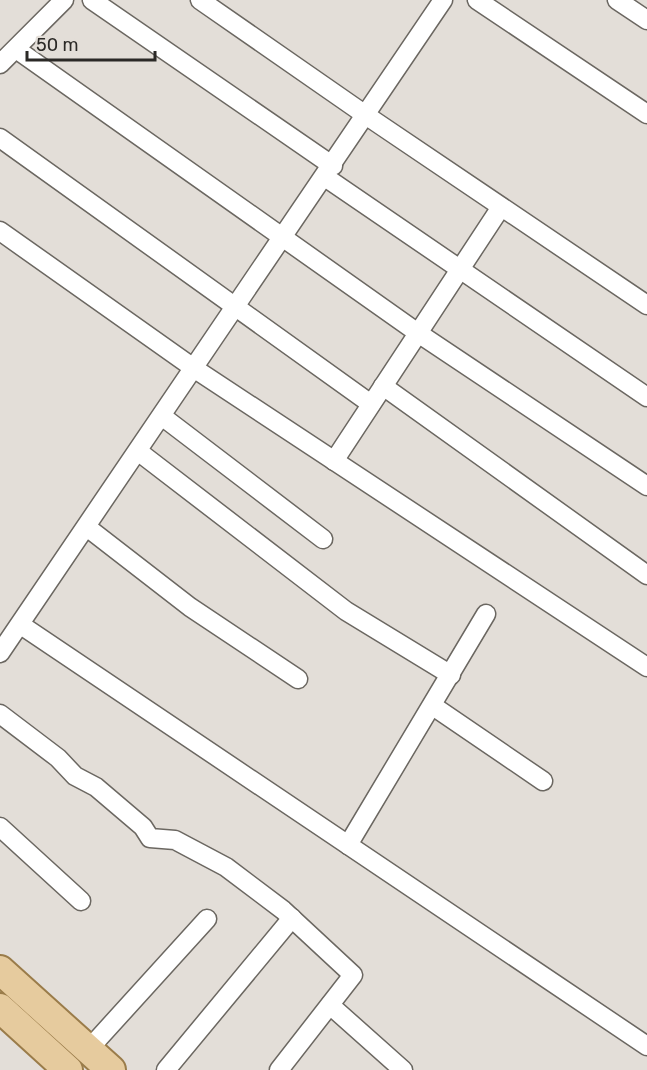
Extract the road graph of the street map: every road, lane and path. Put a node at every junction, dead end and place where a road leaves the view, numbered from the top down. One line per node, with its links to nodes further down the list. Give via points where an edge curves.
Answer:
1 (64, 0): 9 (street)
2 (93, 0): 14 (street)
3 (200, 0): 7 (street)
4 (443, 0): 12 (street)
5 (477, 0): 11 (street)
6 (617, 0): 8 (street)
7 (226, 7): 12 (street)
8 (647, 20)
9 (16, 49): 10 (street); 17 (street)
10 (0, 64)
11 (647, 114)
12 (366, 116): 14 (street); 15 (street)
13 (0, 138): 20 (street)
14 (329, 172): 17 (street); 18 (street)
15 (501, 207): 18 (street); 19 (street)
16 (0, 231): 22 (street)
17 (284, 238): 20 (street); 21 (street)
18 (460, 269): 21 (street); 24 (street)
19 (647, 305)
20 (236, 309): 22 (street); 25 (street)
21 (418, 333): 23 (street); 29 (street)
22 (195, 369): 26 (street); 28 (street)
23 (383, 386): 25 (street); 32 (street)
24 (647, 396)
25 (371, 404): 28 (street)
26 (163, 417): 27 (street); 31 (street)
27 (139, 452): 30 (street); 37 (street, via 346,611)
28 (334, 461): 36 (street)
29 (647, 486)
30 (87, 528): 34 (street); 38 (street, via 190,606)
31 (323, 539)
32 (647, 575)
33 (486, 614): 37 (street)
34 (21, 626): 35 (street); 43 (street)
35 (0, 654)
36 (647, 667)
37 (451, 675): 39 (street)
38 (298, 679)
39 (433, 706): 41 (street); 43 (street)
40 (0, 714): 45 (street, via 58,758 75,776 96,787 143,827 150,838 175,840 226,867)
41 (543, 781)
42 (0, 827): 44 (street)
43 (348, 845): 50 (street)
44 (81, 901)
45 (292, 918): 48 (street, via 352,975); 54 (street)
46 (207, 919): 51 (street)
47 (0, 970): 51 (main road)
48 (330, 1005): 55 (street); 56 (street)
49 (0, 1008): 52 (main road)
50 (647, 1046)
51 (88, 1050): 53 (main road)
52 (68, 1070)
53 (111, 1070)
54 (166, 1070)
55 (279, 1070)
56 (403, 1070)

